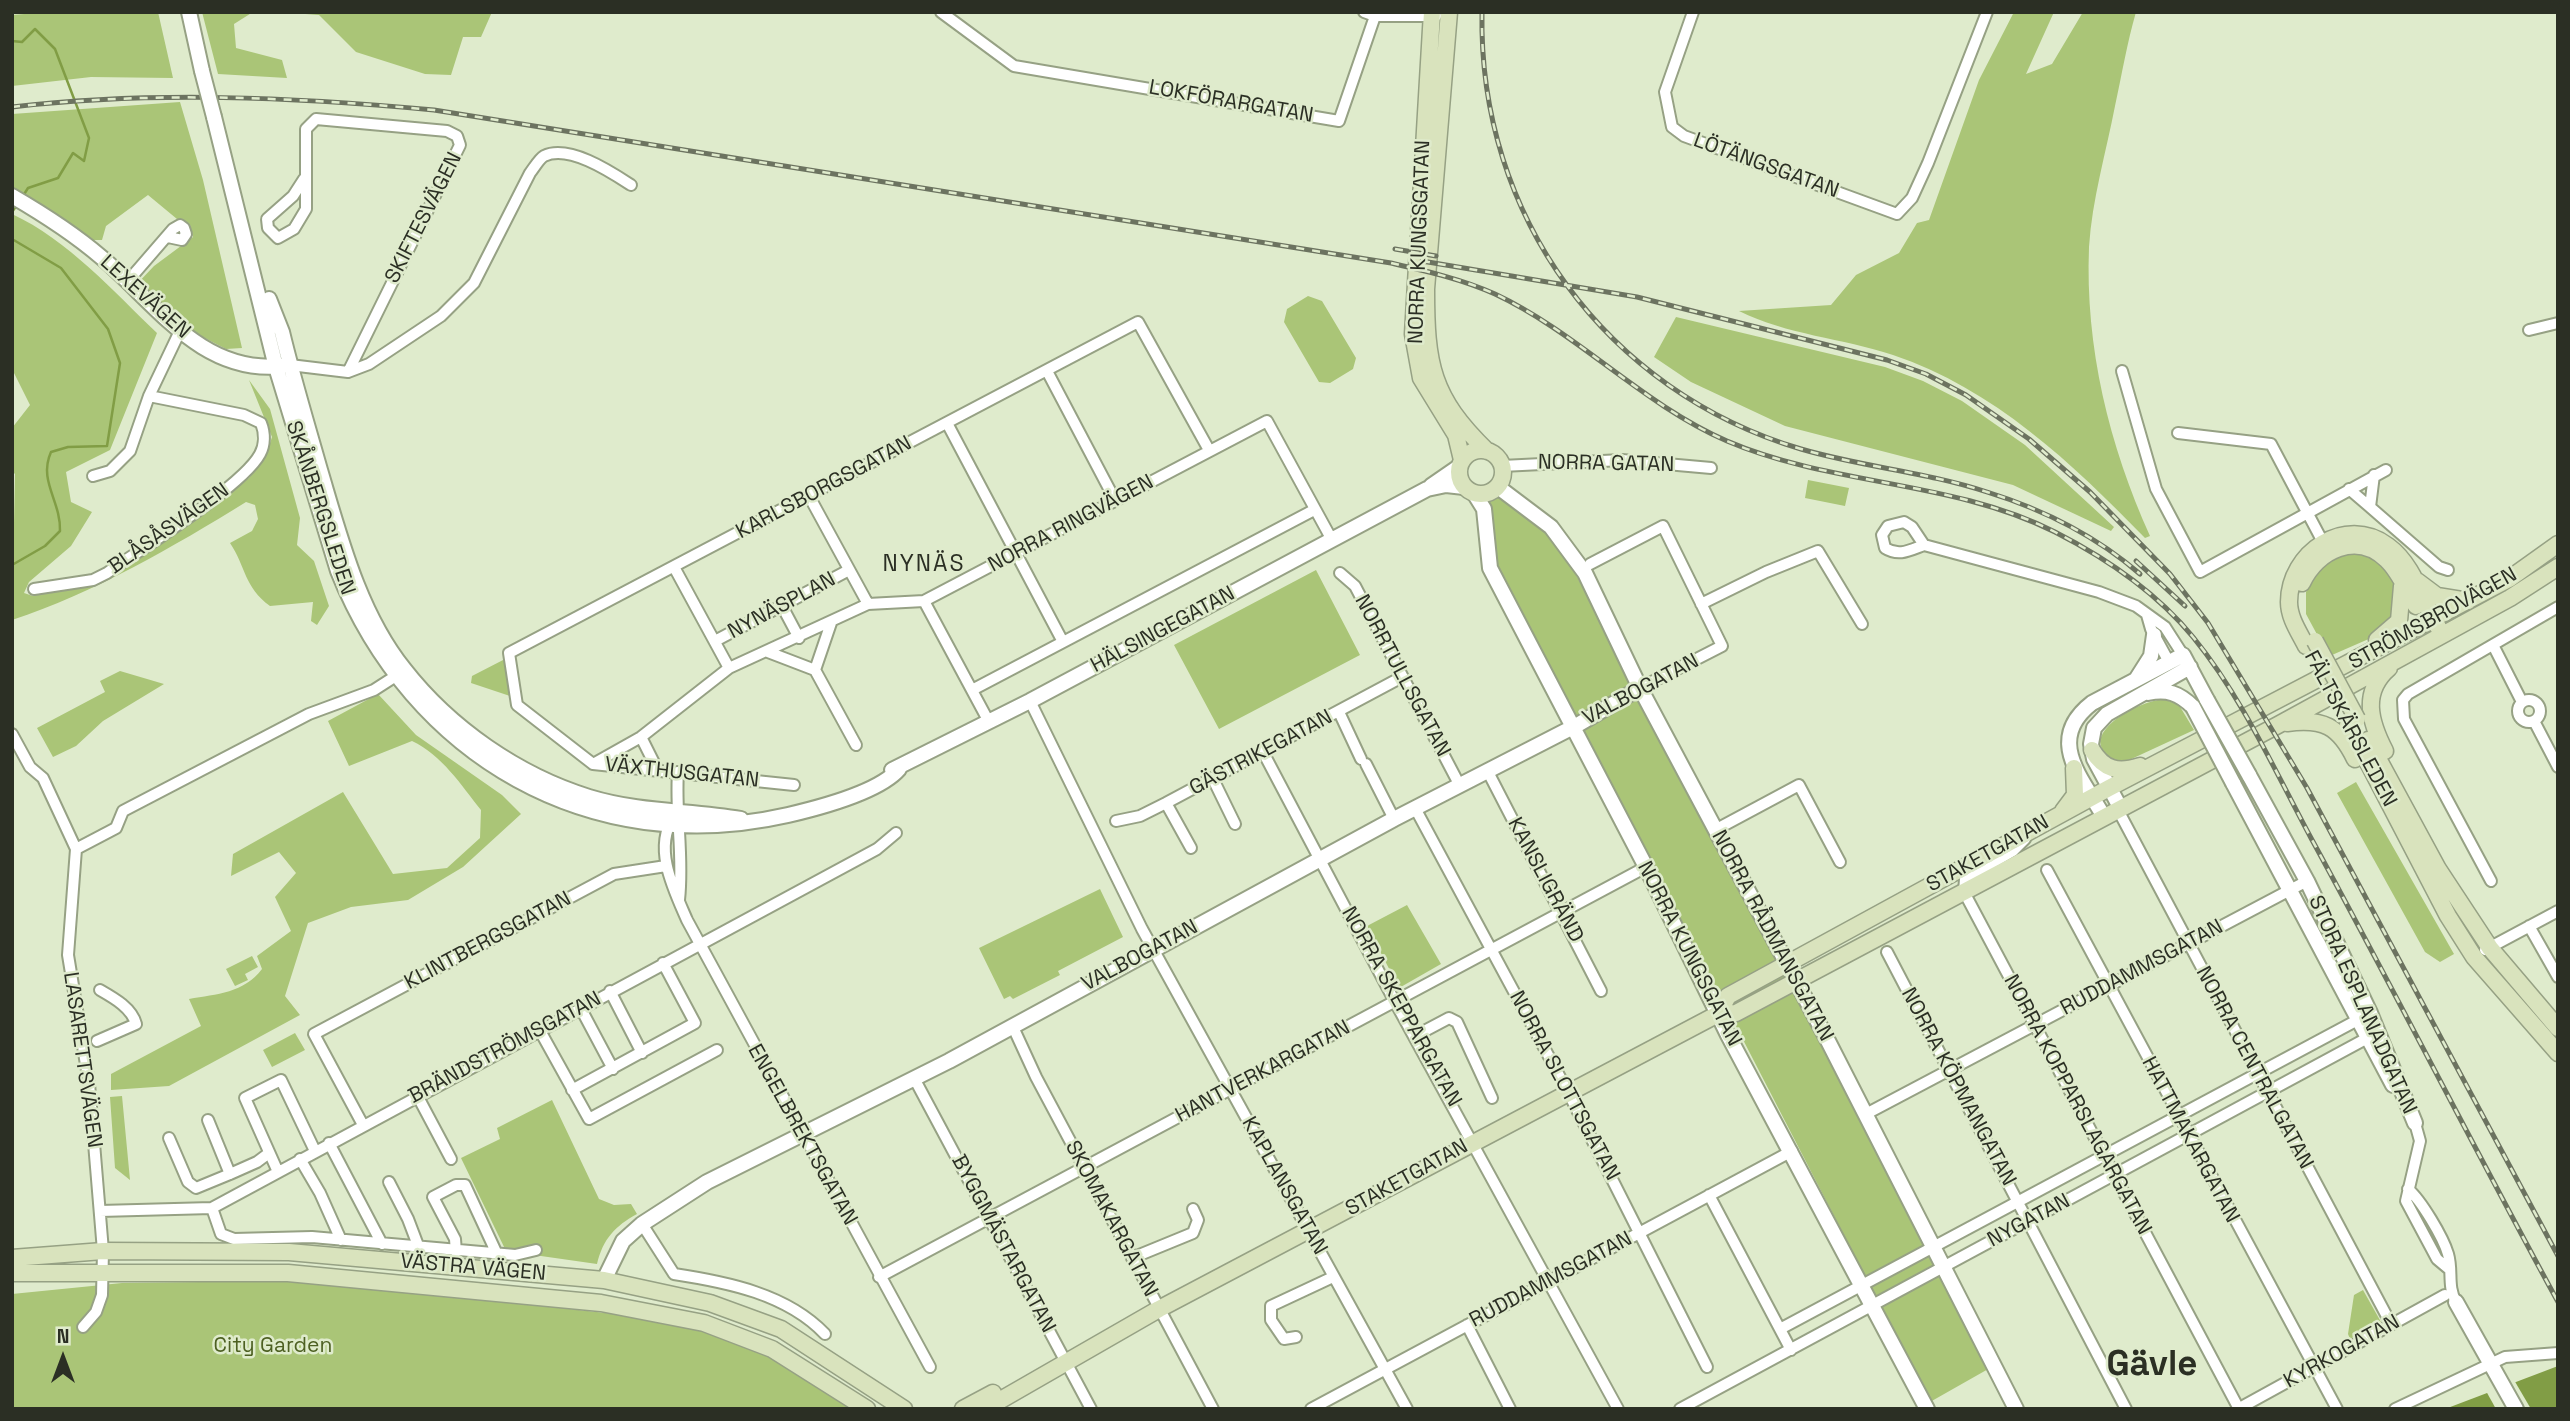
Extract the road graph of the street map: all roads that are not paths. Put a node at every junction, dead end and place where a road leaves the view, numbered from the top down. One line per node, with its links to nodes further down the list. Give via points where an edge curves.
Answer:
1 (941, 12): 5 (street, LOKFÖRARGATAN, via 1014,66 1339,121)
2 (1693, 12): 3 (street, LÖTÄNGSGATAN, via 1665,92 1672,127 1684,136 1897,214 1912,198 1928,163)
3 (1987, 12)
4 (190, 14): 16 (street, SKÅNBERGSLEDEN, bridge, via 249,251 282,332)
5 (1370, 14): 6 (street)
6 (1432, 14): 7 (street); 25 (main road, NORRA KUNGSGATAN, via 1413,334 1421,378 1456,435)
7 (1449, 15): 24 (main road, NORRA KUNGSGATAN, via 1426,332 1433,372 1444,399)
8 (304, 179): 8 (street, via 306,209 295,229 278,238 268,228 268,219); 18 (street, SKIFTESVÄGEN, via 306,129 316,119 447,131 457,136 460,145)
9 (631, 185): 18 (street, via 584,159 556,153 542,157 474,283 432,322 369,364)
10 (12, 196): 12 (street, LEXEVÄGEN, via 80,240)
11 (168, 237): 12 (street)
12 (128, 281): 15 (street, LEXEVÄGEN)
13 (2558, 323): 14 (street)
14 (2529, 330)
15 (180, 331): 16 (street, LEXEVÄGEN, via 229,360); 20 (street)
16 (283, 366): 18 (street); 77 (street, SKÅNBERGSLEDEN, via 350,603)
17 (1047, 371): 21 (street, KARLSBORGSGATAN); 23 (street, KARLSBORGSGATAN, via 1138,323); 36 (street)
18 (348, 372)
19 (2122, 372): 39 (street, via 2156,489 2200,572)
20 (149, 396): 30 (street, via 130,451 110,471); 52 (street, BLÅSÅSVÄGEN, via 244,415 261,423 261,453 226,488 107,573 93,580)
21 (947, 423): 35 (street, KARLSBORGSGATAN); 44 (street)
22 (2178, 433): 39 (street, via 2271,444)
23 (1209, 450): 36 (street, NORRA RINGVÄGEN); 38 (street, NORRA RINGVÄGEN, via 1267,421)
24 (1487, 451): 25 (main road, via 1473,452); 26 (main road, via 1497,456)
25 (1461, 463): 32 (street, HÄLSINGEGATAN); 34 (main road, via 1459,477)
26 (1502, 466): 27 (street, NORRA GATAN, via 1622,460); 31 (main road)
27 (1711, 468)
28 (2386, 470): 29 (street)
29 (2374, 475): 33 (street); 37 (street)
30 (93, 477)
31 (1498, 487): 34 (main road, via 1487,494); 80 (street, NORRA RÅDMANSGATAN, via 1551,527 1567,546 1585,573)
32 (1427, 489): 34 (street, HÄLSINGEGATAN, via 1446,485); 40 (street, HÄLSINGEGATAN)
33 (2349, 489): 37 (street); 39 (street)
34 (1469, 490): 90 (street, NORRA KUNGSGATAN, via 1484,509 1490,568)
35 (810, 496): 46 (street, KARLSBORGSGATAN); 48 (street)
36 (1115, 500): 44 (street, NORRA RINGVÄGEN)
37 (2370, 508): 49 (street)
38 (1314, 510): 40 (street); 67 (street, HÄLSINGEGATAN)
39 (2307, 513): 43 (street)
40 (1332, 540): 83 (street, HÄLSINGEGATAN)
41 (2558, 544): 54 (main road, STRÖMSBROVÄGEN)
42 (1924, 545): 59 (street, STORA ESPLANADGATAN, via 2099,592)
43 (2326, 547): 51 (main road, via 2367,548); 87 (main road, FÄLTSKÄRSLEDEN, bridge, via 2302,584 2300,602 2311,644)
44 (1015, 554): 53 (street, NORRA RINGVÄGEN); 67 (street)
45 (1590, 564): 56 (street, via 1663,526)
46 (674, 567): 66 (street); 70 (street, KARLSBORGSGATAN)
47 (2558, 567): 65 (main road, STRÖMSBROVÄGEN)
48 (849, 570): 55 (street); 57 (street, NYNÄSPLAN)
49 (2448, 570)
50 (1340, 573): 78 (street, NORRTULLSGATAN, via 1354,586)
51 (2407, 579): 54 (main road, via 2437,596); 60 (main road); 73 (main road, via 2399,621)
52 (34, 589)
53 (925, 601): 55 (street, NORRA RINGVÄGEN); 81 (street)
54 (2468, 601): 60 (main road, STRÖMSBROVÄGEN)
55 (868, 604): 61 (street, NYNÄSPLAN)
56 (1701, 604): 62 (street, via 1818,551); 80 (street, VALBOGATAN, via 1722,646)
57 (782, 606): 64 (street); 66 (street, NYNÄSPLAN)
58 (2558, 607): 68 (street)
59 (2147, 615): 63 (street, STORA ESPLANADGATAN); 72 (street, STORA ESPLANADGATAN, via 2165,627)
60 (2429, 622): 65 (main road); 73 (main road, STRÖMSBROVÄGEN)
61 (831, 623): 64 (street, NYNÄSPLAN); 76 (street, NYNÄSPLAN)
62 (1862, 624)
63 (2154, 635): 75 (street, STORA ESPLANADGATAN); 79 (street, via 2151,656)
64 (799, 638): 69 (street, NYNÄSPLAN)
65 (2438, 638): 71 (main road, STRÖMSBROVÄGEN)
66 (715, 641): 74 (street)
67 (1062, 642): 81 (street, HÄLSINGEGATAN)
68 (2493, 645): 98 (street, via 2522,702 2519,717 2534,721); 127 (street, via 2408,694 2402,708)
69 (768, 652): 74 (street, NYNÄSPLAN); 76 (street, NYNÄSPLAN)
70 (509, 653): 97 (street, VÄXTHUSGATAN, via 517,705)
71 (2407, 653): 89 (main road, STRÖMSBROVÄGEN); 132 (main road, via 2373,687 2371,720)
72 (2186, 661): 75 (street, NORRA CENTRALGATAN); 126 (street, STORA ESPLANADGATAN, bridge)
73 (2345, 667): 84 (main road, STRÖMSBROVÄGEN)
74 (729, 668): 92 (street)
75 (2172, 669): 79 (street, NORRA CENTRALGATAN); 82 (street, NORRA CENTRALGATAN); 85 (street, STORA ESPLANADGATAN)
76 (815, 670): 93 (street)
77 (400, 673): 114 (street, SKÅNBERGSLEDEN, via 437,722 513,777 576,806 623,820); 120 (street, via 374,690 309,714 123,811 116,828)
78 (1402, 677): 86 (street, GÄSTRIKEGATAN); 104 (street, NORRTULLSGATAN)
79 (2136, 680): 99 (street, NORRA CENTRALGATAN, via 2092,703 2076,719 2068,743)
80 (1640, 688): 90 (street, VALBOGATAN); 117 (street, NORRA RÅDMANSGATAN)
81 (972, 690): 88 (street)
82 (2143, 694): 85 (street, via 2170,692); 94 (street, NORRA CENTRALGATAN, via 2097,722)
83 (1030, 701): 88 (street, HÄLSINGEGATAN); 139 (street, KAPLANSGATAN)
84 (2268, 707): 96 (main road, STAKETGATAN)
85 (2193, 708): 128 (street, STORA ESPLANADGATAN, bridge)
86 (1339, 712): 95 (street, GÄSTRIKEGATAN); 112 (street)
87 (2352, 721): 132 (main road, FÄLTSKÄRSLEDEN); 134 (main road, FÄLTSKÄRSLEDEN)
88 (989, 722): 114 (street, HÄLSINGEGATAN, via 852,793 804,811 752,821)
89 (2278, 726): 110 (main road, STAKETGATAN); 134 (main road, via 2315,722 2334,728 2352,752 2410,864)
90 (1572, 728): 101 (street, VALBOGATAN); 124 (street, NORRA KUNGSGATAN)
91 (12, 734): 120 (street, LASARETTSVÄGEN, via 30,766 43,778)
92 (641, 737): 97 (street); 100 (street)
93 (856, 745)
94 (2092, 750): 96 (main road, via 2116,770); 106 (street, NORRA CENTRALGATAN)
95 (1263, 752): 103 (street, GÄSTRIKEGATAN); 121 (street, NORRA SKEPPARGATAN)
96 (2175, 754): 106 (main road, STAKETGATAN)
97 (593, 764): 100 (street, VÄXTHUSGATAN)
98 (2558, 767)
99 (2074, 768): 107 (street, NORRA CENTRALGATAN); 111 (main road, via 2075,795)
100 (657, 769): 102 (street, VÄXTHUSGATAN)
101 (1487, 770): 104 (street, VALBOGATAN); 133 (street, KANSLIGRÄND)
102 (678, 772): 105 (street, VÄXTHUSGATAN); 114 (street)
103 (1213, 779): 108 (street, GÄSTRIKEGATAN); 115 (street)
104 (1459, 784): 109 (street, VALBOGATAN)
105 (794, 785)
106 (2109, 788): 107 (main road, STAKETGATAN); 110 (street, NORRA CENTRALGATAN)
107 (2093, 797): 110 (street, NORRA CENTRALGATAN); 111 (main road, STAKETGATAN)
108 (1166, 803): 113 (street, GÄSTRIKEGATAN); 119 (street)
109 (1415, 808): 112 (street, VALBOGATAN); 140 (street, NORRA SLOTTSGATAN)
110 (2114, 812): 129 (main road, STAKETGATAN); 137 (street, NORRA CENTRALGATAN, via 2140,850)
111 (2059, 815): 116 (main road, STAKETGATAN)
112 (1394, 819): 121 (street, VALBOGATAN)
113 (1116, 821)
114 (675, 823): 123 (street, ENGELBREKTSGATAN); 130 (street, ENGELBREKTSGATAN)
115 (1235, 824)
116 (2037, 827): 129 (street, via 2013,851 1965,879); 144 (main road, STAKETGATAN)
117 (1716, 830): 122 (street, via 1800,785); 144 (street, NORRA RÅDMANSGATAN)
118 (896, 833): 136 (street, BRÄNDSTRÖMSGATAN, via 877,849)
119 (1191, 848)
120 (76, 849): 202 (street, LASARETTSVÄGEN, via 68,955 89,1083)
121 (1322, 860): 139 (street, VALBOGATAN); 151 (street, NORRA SKEPPARGATAN)
122 (1840, 862)
123 (666, 866): 130 (street, ENGELBREKTSGATAN); 179 (street, KLINTBERGSGATAN, via 614,874 314,1034)
124 (1646, 867): 133 (street, HANTVERKARGATAN); 153 (street, NORRA KUNGSGATAN)
125 (2047, 870): 147 (street, HATTMAKARGATAN)
126 (2307, 881): 128 (street, RUDDAMMSGATAN); 154 (street, STORA ESPLANADGATAN)
127 (2491, 881)
128 (2291, 890): 137 (street, RUDDAMMSGATAN); 154 (street, STORA ESPLANADGATAN)
129 (1964, 891): 146 (main road, STAKETGATAN); 155 (street, NORRA KOPPARSLAGARGATAN)
130 (679, 900): 136 (street, ENGELBREKTSGATAN)
131 (2558, 911): 135 (street)
132 (2467, 912): 138 (main road, FÄLTSKÄRSLEDEN)
133 (1563, 913): 140 (street, HANTVERKARGATAN); 150 (street, KANSLIGRÄND)
134 (2448, 916): 142 (main road, FÄLTSKÄRSLEDEN)
135 (2529, 926): 138 (street); 145 (street)
136 (699, 944): 143 (street, BRÄNDSTRÖMSGATAN); 180 (street, ENGELBREKTSGATAN)
137 (2188, 944): 147 (street, RUDDAMMSGATAN); 167 (street, NORRA CENTRALGATAN)
138 (2490, 948): 142 (street); 157 (main road, FÄLTSKÄRSLEDEN)
139 (1153, 949): 156 (street, VALBOGATAN); 170 (street, KAPLANSGATAN)
140 (1492, 950): 151 (street, HANTVERKARGATAN); 171 (street, NORRA SLOTTSGATAN)
141 (1887, 951): 166 (street, NORRA KÖPMANGATAN)
142 (2474, 957): 163 (main road, FÄLTSKÄRSLEDEN)
143 (663, 963): 149 (street, BRÄNDSTRÖMSGATAN); 164 (street, via 695,1023)
144 (1787, 964): 146 (street, NORRA RÅDMANSGATAN); 153 (main road, STAKETGATAN, via 1728,996)
145 (2558, 977)
146 (1796, 980): 153 (main road, STAKETGATAN, via 1736,1013); 175 (street, NORRA RÅDMANSGATAN)
147 (2107, 986): 155 (street, RUDDAMMSGATAN); 176 (street, HATTMAKARGATAN)
148 (100, 990): 161 (street, via 119,1001 136,1024)
149 (610, 991): 152 (street, BRÄNDSTRÖMSGATAN); 164 (street)
150 (1601, 991)
151 (1395, 1002): 160 (street, NORRA SKEPPARGATAN); 170 (street, HANTVERKARGATAN)
152 (580, 1007): 158 (street, BRÄNDSTRÖMSGATAN); 165 (street)
153 (1718, 1014): 171 (main road, STAKETGATAN); 186 (street, NORRA KUNGSGATAN)
154 (2364, 1016): 159 (street, STORA ESPLANADGATAN); 167 (street, NYGATAN)
155 (2034, 1025): 166 (street, RUDDAMMSGATAN); 188 (street, NORRA KOPPARSLAGARGATAN)
156 (1013, 1027): 168 (street, VALBOGATAN); 191 (street, SKOMAKARGATAN)
157 (2558, 1028)
158 (539, 1029): 169 (street); 173 (street, BRÄNDSTRÖMSGATAN)
159 (2373, 1035): 172 (street, NYGATAN); 178 (street, STORA ESPLANADGATAN)
160 (1415, 1037): 174 (street, via 1449,1018 1457,1022); 183 (street, NORRA SKEPPARGATAN)
161 (97, 1041)
162 (717, 1050): 169 (street, via 589,1119)
163 (2558, 1053)
164 (642, 1054): 165 (street)
165 (612, 1069): 169 (street)
166 (1950, 1069): 175 (street, RUDDAMMSGATAN); 198 (street, NORRA KÖPMANGATAN)
167 (2257, 1074): 172 (street, NORRA CENTRALGATAN); 176 (street, NYGATAN)
168 (914, 1078): 180 (street, VALBOGATAN); 203 (street, BYGGMÄSTARGATAN)
169 (572, 1090)
170 (1231, 1090): 191 (street, HANTVERKARGATAN); 206 (street, KAPLANSGATAN)
171 (1568, 1092): 183 (main road, STAKETGATAN); 207 (street, NORRA SLOTTSGATAN)
172 (2267, 1093): 181 (street, NYGATAN); 230 (street, NORRA CENTRALGATAN)
173 (417, 1095): 179 (street, BRÄNDSTRÖMSGATAN); 190 (street)
174 (1492, 1098)
175 (1866, 1114): 210 (street, NORRA RÅDMANSGATAN)
176 (2178, 1117): 181 (street, HATTMAKARGATAN); 188 (street, NYGATAN)
177 (208, 1119): 193 (street)
178 (2414, 1123): 226 (street, via 2420,1141 2406,1201 2437,1259 2449,1269)
179 (363, 1125): 184 (street, BRÄNDSTRÖMSGATAN)
180 (802, 1134): 205 (street, VALBOGATAN, via 707,1182); 221 (street, ENGELBREKTSGATAN)
181 (2188, 1135): 194 (street, NYGATAN); 242 (street, HATTMAKARGATAN)
182 (170, 1138): 196 (street, via 188,1182)
183 (1474, 1141): 206 (main road, STAKETGATAN); 224 (street, NORRA SKEPPARGATAN)
184 (329, 1143): 185 (street, BRÄNDSTRÖMSGATAN); 209 (street)
185 (315, 1151): 187 (street, via 281,1080 245,1098); 189 (street, BRÄNDSTRÖMSGATAN)
186 (1791, 1151): 197 (street, RUDDAMMSGATAN); 225 (street, NORRA KUNGSGATAN)
187 (269, 1153): 192 (street); 193 (street)
188 (2104, 1156): 194 (street, NORRA KOPPARSLAGARGATAN); 198 (street, NYGATAN)
189 (300, 1160): 192 (street, BRÄNDSTRÖMSGATAN); 208 (street)
190 (451, 1160)
191 (1084, 1166): 203 (street, HANTVERKARGATAN); 217 (street, SKOMAKARGATAN)
192 (278, 1172): 200 (street, BRÄNDSTRÖMSGATAN)
193 (230, 1174): 196 (street)
194 (2113, 1176): 204 (street, NYGATAN); 257 (street, NORRA KOPPARSLAGARGATAN)
195 (389, 1182): 211 (street)
196 (196, 1188): 199 (street)
197 (1709, 1195): 207 (street, RUDDAMMSGATAN); 233 (street)
198 (2018, 1202): 204 (street, NORRA KÖPMANGATAN); 210 (street, NYGATAN)
199 (197, 1208): 200 (street, BRÄNDSTRÖMSGATAN); 202 (street, BRÄNDSTRÖMSGATAN)
200 (212, 1208): 208 (street, VÄSTRA VÄGEN, via 221,1234 234,1239)
201 (1193, 1209): 217 (street, via 1198,1220 1192,1233)
202 (100, 1211): 213 (street, LASARETTSVÄGEN)
203 (989, 1218): 221 (street, HANTVERKARGATAN); 238 (street, BYGGMÄSTARGATAN)
204 (2028, 1221): 218 (street, NYGATAN); 256 (street, NORRA KÖPMANGATAN)
205 (642, 1224): 223 (street, VALBOGATAN, via 623,1241); 234 (street, via 674,1274 746,1288 811,1320)
206 (1310, 1231): 222 (street, KAPLANSGATAN); 229 (main road, STAKETGATAN)
207 (1641, 1232): 224 (street, RUDDAMMSGATAN); 241 (street, NORRA SLOTTSGATAN)
208 (341, 1240): 209 (street, VÄSTRA VÄGEN)
209 (382, 1244): 211 (street, VÄSTRA VÄGEN)
210 (1934, 1246): 218 (street, NORRA RÅDMANSGATAN); 225 (street, NYGATAN)
211 (419, 1248): 214 (street, VÄSTRA VÄGEN)
212 (536, 1250): 215 (street, VÄSTRA VÄGEN)
213 (103, 1251): 216 (main road, VÄSTRA VÄGEN); 219 (street, LASARETTSVÄGEN); 223 (main road, VÄSTRA VÄGEN, via 289,1252)
214 (456, 1252): 215 (street, VÄSTRA VÄGEN); 215 (street, via 455,1238 433,1197 465,1185)
215 (497, 1254)
216 (12, 1258)
217 (1132, 1258): 229 (street, SKOMAKARGATAN)
218 (1944, 1267): 228 (street, NYGATAN); 255 (street, NORRA RÅDMANSGATAN)
219 (103, 1272): 220 (main road, VÄSTRA VÄGEN); 227 (main road, VÄSTRA VÄGEN, via 288,1273); 232 (street, LASARETTSVÄGEN, via 96,1312)
220 (12, 1273)
221 (879, 1276): 240 (street, ENGELBREKTSGATAN)
222 (1334, 1276): 235 (street, via 1271,1306 1271,1320 1284,1339); 243 (street, KAPLANSGATAN)
223 (604, 1280): 227 (main road, VALBOGATAN); 246 (main road, VÄSTRA VÄGEN, via 710,1303 781,1329)
224 (1549, 1281): 231 (street, RUDDAMMSGATAN); 252 (street, NORRA SKEPPARGATAN)
225 (1861, 1285): 228 (street, NORRA KUNGSGATAN); 233 (street, NYGATAN)
226 (2451, 1297): 230 (street, KYRKOGATAN); 239 (street)
227 (601, 1303): 245 (main road, VÄSTRA VÄGEN, via 704,1323 772,1349)
228 (1872, 1305): 236 (street, NYGATAN); 254 (street, NORRA KUNGSGATAN)
229 (1159, 1309): 238 (main road, STAKETGATAN); 248 (street, SKOMAKARGATAN)
230 (2391, 1324): 242 (street, KYRKOGATAN)
231 (1467, 1325): 243 (street, RUDDAMMSGATAN); 251 (street)
232 (83, 1327)
233 (1780, 1329): 236 (street)
234 (825, 1334)
235 (1296, 1337)
236 (1791, 1350): 253 (street, NYGATAN)
237 (2558, 1353): 239 (street, via 2505,1357)
238 (1065, 1360): 244 (main road, STAKETGATAN); 247 (street, BYGGMÄSTARGATAN)
239 (2490, 1365): 259 (street); 260 (street)
240 (930, 1367)
241 (1707, 1367)
242 (2314, 1368): 257 (street, KYRKOGATAN); 258 (street, HATTMAKARGATAN)
243 (1385, 1369): 249 (street, RUDDAMMSGATAN); 250 (street, KAPLANSGATAN)
244 (973, 1407)
245 (867, 1409)
246 (904, 1409)
247 (1091, 1409)
248 (1213, 1409)
249 (1311, 1409)
250 (1407, 1409)
251 (1510, 1409)
252 (1618, 1409)
253 (1679, 1409)
254 (1927, 1409)
255 (2016, 1409)
256 (2126, 1409)
257 (2238, 1409)
258 (2337, 1409)
259 (2395, 1409)
260 (2515, 1409)

